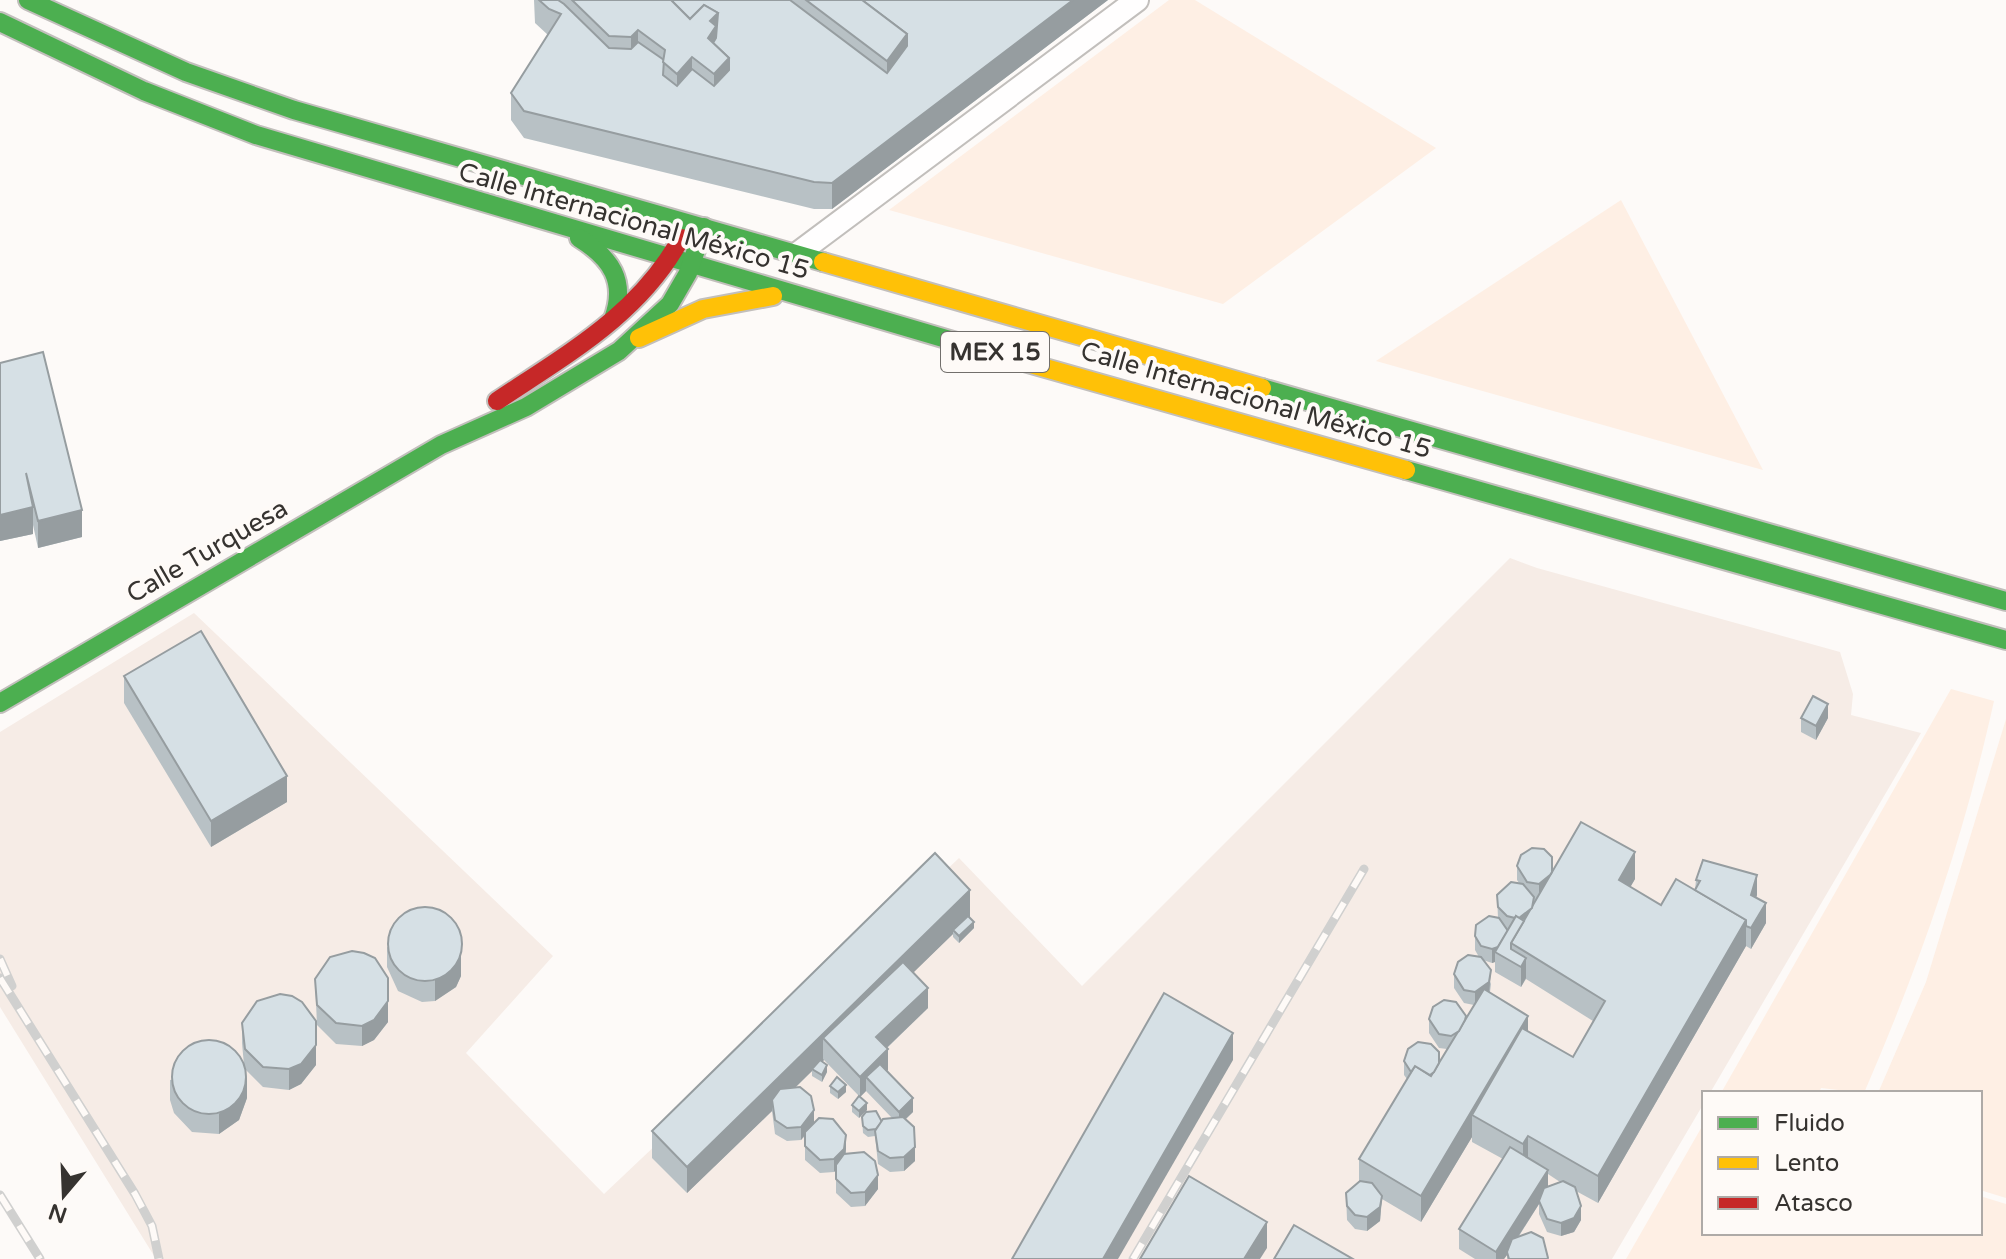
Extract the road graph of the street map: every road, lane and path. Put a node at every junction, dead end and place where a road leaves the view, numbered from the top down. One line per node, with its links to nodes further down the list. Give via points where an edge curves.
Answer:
1 (28, 0): 5 (main road, Calle Internacional México 15 / MEX 15, via 186,72 294,110)
2 (1137, 0): 6 (street)
3 (0, 22): 4 (main road, Calle Internacional México 15 / MEX 15, via 201,115)
4 (549, 223): 7 (main road, Calle Internacional México 15 / MEX 15); 10 (main road, via 607,256 621,289)
5 (696, 224): 6 (main road, Calle Internacional México 15 / MEX 15); 7 (main road, Calle Turquesa); 8 (main road, Calle Turquesa)
6 (797, 254): 13 (main road, Calle Internacional México 15 / MEX 15)
7 (672, 260): 8 (main road, Calle Internacional México 15 / MEX 15); 10 (main road, Calle Turquesa)
8 (693, 266): 9 (main road, Calle Internacional México 15 / MEX 15); 11 (main road, Calle Turquesa, via 676,296)
9 (789, 295): 11 (main road, via 711,305); 14 (main road, Calle Internacional México 15 / MEX 15)
10 (613, 319): 12 (main road, Calle Turquesa, via 460,426)
11 (639, 338): 12 (main road, Calle Turquesa, via 514,413)
12 (441, 445): 15 (main road, Calle Turquesa)
13 (2006, 601)
14 (2006, 640)
15 (0, 703)

